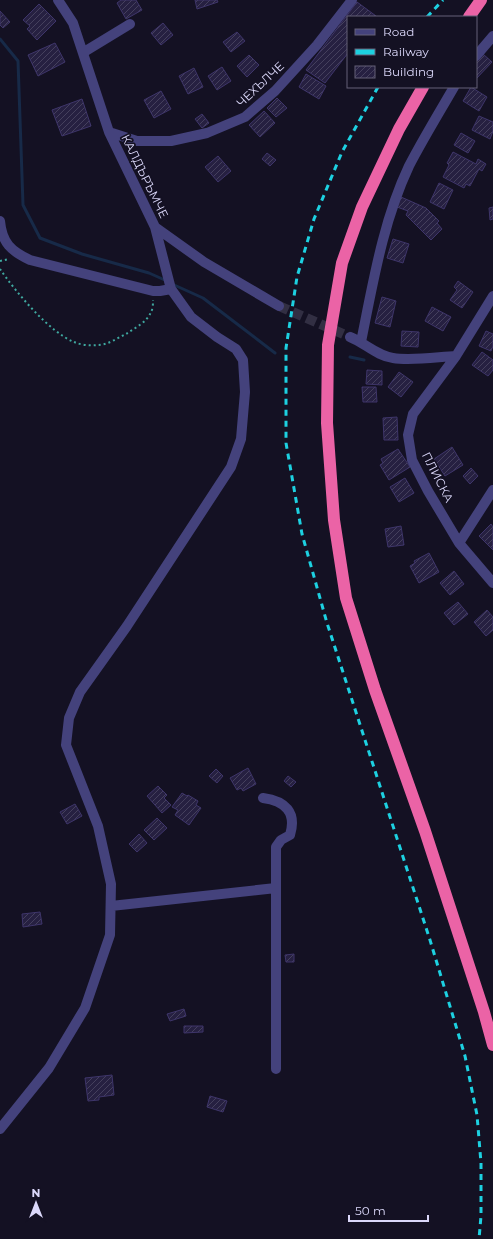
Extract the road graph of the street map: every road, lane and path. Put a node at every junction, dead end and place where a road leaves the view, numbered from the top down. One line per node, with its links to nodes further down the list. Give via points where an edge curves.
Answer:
1 (58, 0): 7 (street, КАЛДЪРЪМЧЕ, via 73,24)
2 (352, 0): 11 (street, ЧЕХЪЛЧЕ, via 317,45 275,92 245,117 207,133 171,141 137,141)
3 (481, 0): 4 (highway)
4 (470, 16)
5 (130, 24): 7 (street)
6 (493, 36): 8 (street)
7 (84, 52): 11 (street, КАЛДЪРЪМЧЕ)
8 (477, 55)
9 (422, 88): 28 (highway, via 399,129 362,207 342,263 328,345 328,430 334,520 346,598 482,1004)
10 (453, 88): 20 (street, via 409,167 392,210 378,259)
11 (109, 132): 13 (street, КАЛДЪРЪМЧЕ)
12 (0, 221): 16 (street, via 4,240 11,248 30,260)
13 (155, 227): 15 (street); 18 (street, КАЛДЪРЪМЧЕ, via 204,262)
14 (0, 269): 16 (path, via 20,296 61,335 73,342 86,345 111,342 139,326 152,312)
15 (171, 289): 16 (street); 27 (street, via 191,317 236,349 243,360 245,392 241,439 231,467 127,626 80,692 69,718 66,745 98,826 111,884)
16 (153, 291)
17 (493, 296): 21 (street, ПЛИСКА)
18 (279, 306)
19 (350, 338): 20 (street)
20 (361, 342): 21 (street, via 372,350 392,358)
21 (456, 356): 23 (street, ПЛИСКА, via 413,414 408,436 412,460 428,492)
22 (493, 490): 23 (street)
23 (459, 542): 24 (street, ПЛИСКА)
24 (493, 583)
25 (263, 798): 26 (street, via 286,806 292,817 290,835 281,840 276,847)
26 (276, 888): 27 (street); 29 (street)
27 (111, 906): 30 (street, via 110,935 85,1008 49,1068)
28 (493, 1045)
29 (276, 1069)
30 (0, 1129)

